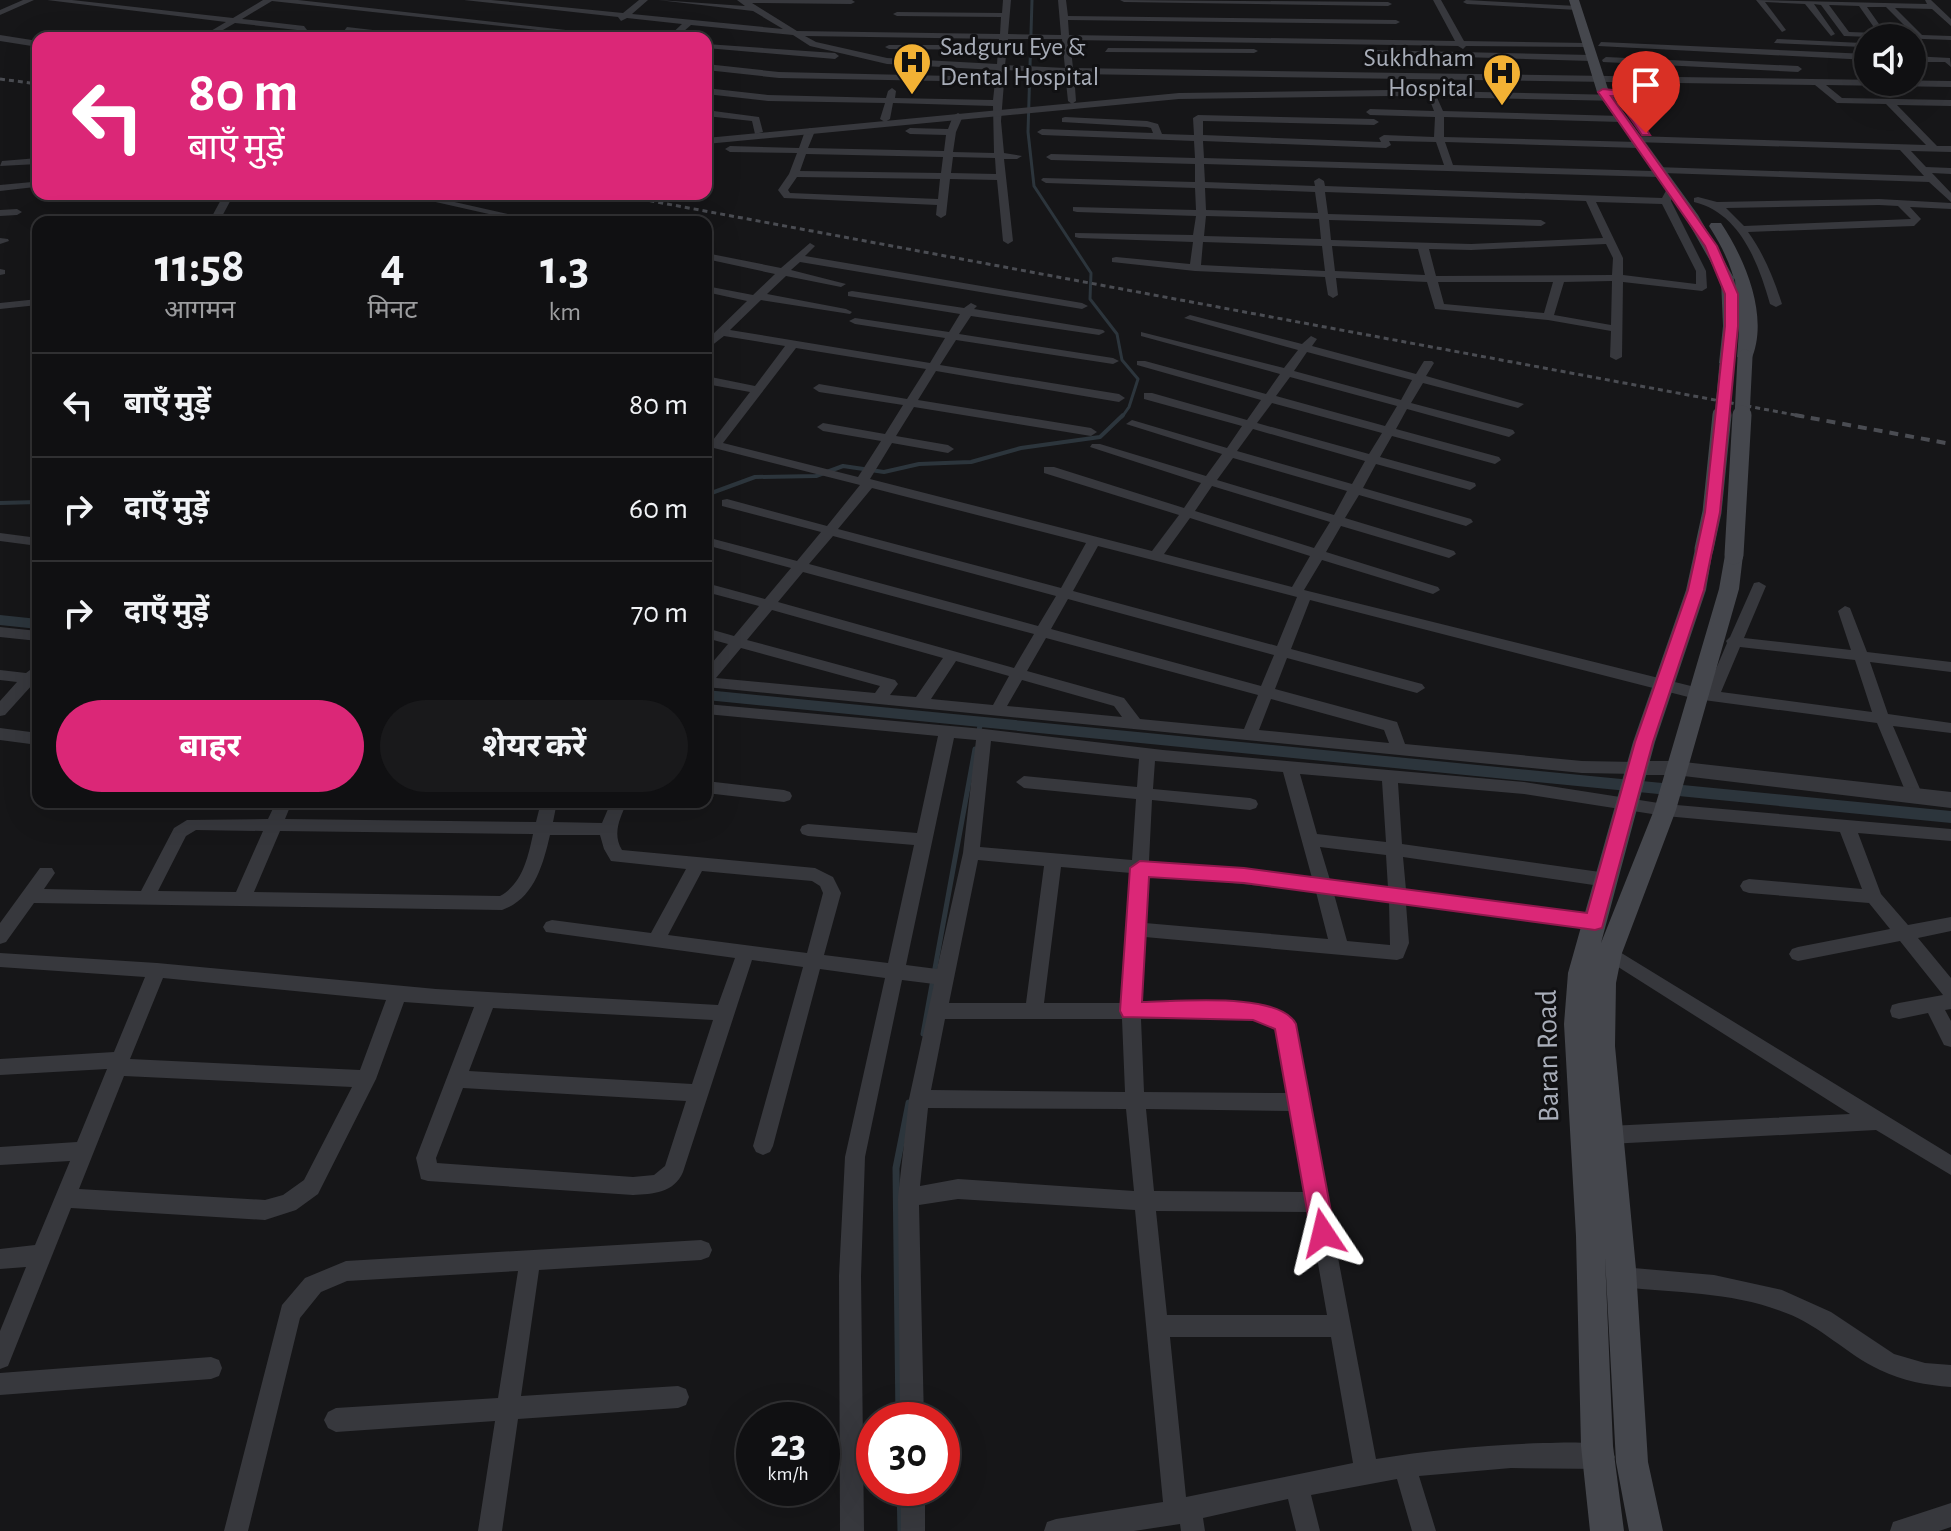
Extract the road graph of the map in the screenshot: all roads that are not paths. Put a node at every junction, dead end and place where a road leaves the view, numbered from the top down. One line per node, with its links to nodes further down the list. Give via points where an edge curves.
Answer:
1 (30, 0): 34 (street)
2 (51, 0): 21 (street)
3 (162, 0): 39 (street)
4 (269, 0): 49 (street)
5 (276, 0): 37 (street)
6 (362, 0): 37 (street)
7 (393, 0): 40 (street)
8 (468, 0): 22 (street)
9 (644, 0): 45 (street)
10 (662, 0): 38 (street)
11 (742, 0): 23 (street); 38 (street)
12 (899, 0): 43 (street)
13 (1007, 0): 44 (street)
14 (1062, 0): 46 (street)
15 (1124, 0): 16 (street)
16 (1188, 0): 26 (street); 48 (street)
17 (1437, 0): 84 (street)
18 (1760, 0): 60 (street)
19 (1767, 0): 30 (street)
20 (1927, 0): 36 (street)
21 (66, 1): 39 (street)
22 (482, 1): 45 (street); 47 (street)
23 (790, 1): 24 (street); 58 (street)
24 (852, 1): 41 (street)
25 (1295, 1): 26 (street); 27 (street); 51 (street)
26 (1271, 2): 50 (street)
27 (1387, 2): 53 (street)
28 (1467, 2): 29 (street)
29 (1578, 2): 91 (main road)
30 (1808, 2): 31 (street); 70 (street)
31 (1824, 3): 33 (street); 71 (street)
32 (0, 4): 34 (street)
33 (1861, 4): 35 (street); 55 (street)
34 (17, 6): 42 (street)
35 (1889, 6): 36 (street); 56 (street)
36 (1934, 7): 57 (street)
37 (349, 8): 40 (street)
38 (756, 9): 58 (street)
39 (143, 10): 49 (street)
40 (376, 11): 47 (street); 63 (street, via 343,31)
41 (849, 12)
42 (0, 13)
43 (897, 14): 44 (street); 69 (street)
44 (1005, 15): 73 (street)
45 (625, 16): 52 (street); 65 (street)
46 (1063, 18): 48 (street); 75 (street)
47 (454, 19): 59 (street); 64 (street)
48 (1191, 19): 50 (street); 78 (street)
49 (235, 20): 61 (street); 62 (street, via 304,28)
50 (1275, 20): 51 (street)
51 (1302, 21): 53 (street); 81 (street)
52 (689, 22): 66 (street); 67 (street)
53 (1396, 22): 83 (street)
54 (847, 23): 68 (street)
55 (1875, 24)
56 (1907, 24)
57 (1951, 24)
58 (783, 25): 67 (street)
59 (443, 29)
60 (1782, 30)
61 (214, 32)
62 (299, 32)
63 (355, 32)
64 (566, 32)
65 (605, 32)
66 (678, 32)
67 (797, 33): 68 (street); 98 (street)
68 (845, 34): 69 (street)
69 (893, 34): 73 (street); 87 (street)
70 (1831, 34)
71 (1847, 34): 72 (street); 85 (street)
72 (1854, 34)
73 (1004, 36): 75 (street); 88 (street)
74 (0, 37): 80 (street)
75 (1064, 37): 78 (street); 109 (street)
76 (1926, 37): 77 (street)
77 (1951, 38)
78 (1195, 39): 79 (street)
79 (1234, 40): 81 (street); 94 (street)
80 (32, 41)
81 (1311, 41): 82 (street); 99 (street)
82 (1388, 41): 83 (street); 95 (street)
83 (1404, 42): 84 (street)
84 (1461, 42): 91 (street); 96 (street)
85 (1854, 45): 97 (street, via 1774,37)
86 (712, 46): 98 (street)
87 (889, 47): 88 (street); 103 (street)
88 (1003, 48): 107 (street)
89 (1698, 48): 91 (street); 97 (street); 105 (street)
90 (1926, 48): 92 (street)
91 (1593, 49): 96 (street); 102 (main road); 127 (main road)
92 (1951, 49)
93 (1108, 50): 94 (street)
94 (1238, 51): 99 (street); 110 (street)
95 (1392, 53): 96 (street); 99 (street); 112 (street)
96 (1466, 53): 113 (street)
97 (1786, 53): 100 (street); 108 (street)
98 (843, 55): 103 (street); 114 (street)
99 (1318, 57): 111 (street)
100 (1854, 57)
101 (1926, 59): 104 (street)
102 (1606, 60): 105 (street); 127 (main road)
103 (887, 61): 107 (street); 115 (street)
104 (1951, 64)
105 (1708, 65): 108 (street); 118 (street)
106 (712, 67): 114 (street)
107 (1001, 68): 109 (street); 117 (street)
108 (1798, 69): 119 (street)
109 (1070, 71): 110 (street); 131 (street)
110 (1244, 71): 111 (street)
111 (1320, 72): 112 (street)
112 (1397, 73): 113 (street)
113 (1473, 74): 127 (street)
114 (833, 77): 115 (street)
115 (882, 78): 116 (street)
116 (896, 78): 117 (street); 129 (street)
117 (1000, 80): 134 (street)
118 (1717, 80): 119 (street); 127 (street)
119 (1813, 82): 120 (street); 130 (street, via 1840,101)
120 (1854, 83)
121 (1926, 84): 122 (street)
122 (1951, 84)
123 (1926, 90): 132 (street)
124 (712, 92): 129 (street)
125 (1431, 93): 128 (street); 131 (street); 136 (street)
126 (1575, 94): 127 (street); 127 (street); 128 (street); 131 (street, via 1285,90 1160,93)
127 (1610, 94): 139 (street); 155 (main road); 155 (main road)
128 (1500, 95): 139 (street)
129 (889, 100): 134 (street); 140 (street)
130 (1889, 102): 132 (street); 159 (street)
131 (1069, 103): 134 (street); 141 (street)
132 (1939, 103): 133 (street); 137 (street)
133 (1951, 103)
134 (997, 108): 138 (street); 140 (street); 164 (street)
135 (712, 114): 145 (street, via 756,119)
136 (1440, 114): 139 (street); 142 (street); 153 (street)
137 (1951, 114)
138 (958, 116): 143 (street); 146 (street)
139 (1508, 116): 154 (street)
140 (885, 119): 145 (street)
141 (1065, 120): 148 (street); 149 (street, via 1147,124 1155,126)
142 (1310, 120): 151 (street, via 1198,118); 156 (street)
143 (810, 131): 152 (street); 161 (street)
144 (910, 131): 146 (street)
145 (758, 132): 150 (street)
146 (951, 132): 163 (street)
147 (1042, 132): 148 (street)
148 (1064, 133): 149 (street)
149 (1158, 136): 151 (street)
150 (712, 138)
151 (1200, 138): 156 (street); 167 (street)
152 (712, 139)
153 (1439, 139): 154 (street); 156 (street, via 1384,138 1386,145); 171 (street)
154 (1520, 141): 155 (street)
155 (1641, 141): 157 (street); 172 (main road); 175 (main road)
156 (1313, 142): 169 (street)
157 (1903, 148): 159 (street); 173 (street)
158 (730, 149): 161 (street)
159 (1935, 149): 160 (street)
160 (1951, 149)
161 (803, 152): 163 (street); 176 (street)
162 (9, 154): 170 (street)
163 (948, 154): 164 (street); 177 (street)
164 (998, 156): 165 (street); 178 (street)
165 (1017, 156)
166 (1051, 157): 167 (street)
167 (1201, 161): 169 (street); 182 (street)
168 (32, 162): 170 (street)
169 (1317, 165): 171 (street); 184 (street)
170 (1, 166)
171 (1450, 169): 175 (street)
172 (1673, 170): 175 (street); 179 (street); 189 (main road)
173 (1924, 170): 174 (street); 179 (street)
174 (1951, 171)
175 (1657, 172): 185 (main road)
176 (794, 174): 177 (street); 191 (street, via 783,190 787,196)
177 (946, 177): 178 (street); 191 (street)
178 (1000, 177): 205 (street)
179 (1933, 179): 190 (street)
180 (1046, 180): 182 (street)
181 (32, 185): 183 (street)
182 (1201, 186): 184 (street); 196 (street)
183 (0, 188)
184 (1320, 190): 186 (street); 200 (street)
185 (1669, 195): 187 (street); 217 (street, via 1701,271 1702,288); 243 (main road, via 1711,246 1728,280)
186 (1528, 196): 187 (street); 201 (street)
187 (1589, 198): 206 (street)
188 (429, 200): 199 (street)
189 (1698, 200): 193 (street); 243 (main road, via 1745,279 1749,312)
190 (1950, 200): 192 (street)
191 (943, 202): 198 (street)
192 (1901, 203): 193 (street); 202 (street, via 1914,223)
193 (1717, 205): 202 (street)
194 (1077, 209): 196 (street)
195 (17, 212): 197 (street)
196 (1201, 212): 200 (street); 204 (street)
197 (0, 213)
198 (941, 215)
199 (495, 216)
200 (1324, 217): 201 (street); 207 (street)
201 (1541, 223): 208 (street)
202 (1740, 229): 227 (street, via 1764,264)
203 (1079, 235): 204 (street)
204 (1198, 240): 207 (street); 214 (street)
205 (1008, 241)
206 (1611, 241): 208 (street); 217 (street)
207 (1326, 243): 210 (street); 216 (street)
208 (1551, 244): 210 (street)
209 (810, 246): 212 (street)
210 (1423, 246): 218 (street)
211 (712, 257): 215 (street)
212 (797, 258): 215 (street); 222 (street)
213 (1116, 260): 214 (street)
214 (1195, 268): 216 (street)
215 (783, 272): 220 (street); 225 (street)
216 (1330, 273): 218 (street); 224 (street)
217 (1618, 278): 219 (street); 235 (street)
218 (1432, 279): 219 (street); 231 (street, via 1439,307)
219 (1559, 279): 231 (street)
220 (841, 284)
221 (712, 290): 225 (street)
222 (979, 291): 229 (street); 230 (street)
223 (852, 294): 230 (street)
224 (1333, 295)
225 (757, 297): 234 (street); 238 (street)
226 (32, 303): 228 (street)
227 (1776, 304)
228 (0, 306)
229 (1082, 306)
230 (966, 313): 236 (street); 238 (street)
231 (1548, 317): 235 (street)
232 (1190, 318): 240 (street)
233 (712, 324): 234 (street)
234 (724, 329): 239 (street); 241 (street)
235 (1616, 329): 242 (street)
236 (1099, 332)
237 (1145, 334): 248 (street)
238 (951, 337): 244 (street); 247 (street)
239 (712, 341)
240 (1308, 343): 248 (street); 249 (street)
241 (793, 344): 247 (street); 252 (street)
242 (1616, 357)
243 (1736, 360): 314 (main road, Baran Road, bridge, via 1696,590); 317 (main road, Baran Road, bridge, via 1734,555)
244 (1113, 361)
245 (1141, 363): 255 (street)
246 (1428, 363): 249 (street)
247 (932, 368): 254 (street); 256 (street)
248 (1287, 373): 255 (street); 257 (street)
249 (1420, 378): 257 (street); 258 (street)
250 (712, 381): 252 (street)
251 (819, 388): 256 (street)
252 (757, 390): 266 (street)
253 (1148, 396): 260 (street)
254 (1119, 398)
255 (1269, 398): 260 (street); 262 (street)
256 (911, 402): 263 (street); 265 (street)
257 (1404, 404): 262 (street); 264 (street)
258 (1518, 404)
259 (1132, 424): 270 (street)
260 (1250, 425): 270 (street); 271 (street)
261 (823, 427): 265 (street)
262 (1389, 431): 271 (street); 272 (street)
263 (1091, 432)
264 (1509, 433)
265 (889, 438): 269 (street); 274 (street)
266 (712, 442)
267 (712, 443): 274 (street, via 833,474)
268 (1096, 447): 275 (street)
269 (948, 449)
270 (1230, 453): 275 (street); 277 (street)
271 (1373, 459): 276 (street); 277 (street)
272 (1495, 460)
273 (1049, 470): 279 (street)
274 (868, 475): 282 (street); 284 (street)
275 (1210, 482): 279 (street); 280 (street)
276 (1470, 486)
277 (1355, 489): 280 (street); 281 (street)
278 (727, 503): 282 (street)
279 (1187, 513): 287 (street); 289 (street)
280 (1337, 520): 287 (street); 288 (street)
281 (1466, 522)
282 (829, 532): 290 (street); 295 (street)
283 (0, 537): 285 (street)
284 (1095, 540): 289 (street); 295 (street)
285 (32, 541)
286 (712, 543): 290 (street)
287 (1318, 554): 293 (street); 294 (street)
288 (1449, 554)
289 (1156, 556): 294 (street)
290 (800, 566): 296 (street); 299 (street)
291 (1759, 586): 303 (street)
292 (712, 588): 296 (street)
293 (1433, 590)
294 (1301, 593): 304 (street); 314 (street)
295 (1064, 594): 299 (street); 304 (street)
296 (770, 603): 302 (street); 305 (street)
297 (1845, 611): 306 (street)
298 (0, 632): 301 (street)
299 (1042, 632): 308 (street); 316 (street)
300 (712, 634): 302 (street)
301 (32, 635)
302 (738, 641): 309 (street); 318 (street, via 890,684)
303 (1733, 641): 306 (street); 317 (street)
304 (1283, 651): 315 (street); 316 (street)
305 (953, 654): 308 (street); 319 (street)
306 (1861, 657): 307 (street); 324 (street)
307 (1951, 667)
308 (1019, 672): 321 (street); 325 (street, via 1119,702)
309 (712, 674)
310 (0, 675): 311 (street)
311 (32, 676)
312 (32, 679): 323 (street)
313 (712, 682): 318 (street)
314 (1664, 685): 317 (street); 336 (main road, Baran Road)
315 (1417, 688)
316 (1266, 693): 329 (street); 331 (street, via 1391,726)
317 (1705, 694): 324 (street); 338 (main road, Baran Road)
318 (880, 698): 319 (street)
319 (921, 702): 320 (street)
320 (969, 707): 321 (street); 328 (street)
321 (998, 709): 325 (street)
322 (712, 710): 328 (street)
323 (0, 711)
324 (1882, 718): 326 (street); 341 (street)
325 (1135, 723): 329 (street)
326 (1951, 728)
327 (0, 734): 330 (street)
328 (969, 734): 332 (street); 353 (street); 356 (street)
329 (1250, 734): 331 (street)
330 (32, 738)
331 (1399, 749): 336 (street, via 1582,767)
332 (1147, 754): 333 (street); 340 (street)
333 (1290, 768): 334 (street); 354 (street)
334 (1390, 777): 336 (street); 355 (street)
335 (1024, 782): 340 (street)
336 (1632, 785): 338 (street); 338 (street); 361 (main road, Baran Road)
337 (712, 788): 339 (street)
338 (1670, 790): 341 (street); 348 (street); 378 (main road, Baran Road)
339 (784, 796)
340 (1145, 796): 343 (street); 359 (street)
341 (1915, 796): 342 (street)
342 (1951, 800)
343 (1250, 804)
344 (282, 808): 347 (street)
345 (547, 808): 349 (street)
346 (616, 808): 350 (street)
347 (275, 824): 349 (street); 366 (street, via 193,824 180,832); 368 (street)
348 (1846, 825): 352 (street); 367 (street)
349 (542, 826): 350 (street); 368 (street, via 525,887 516,899 502,903)
350 (607, 829): 358 (street, via 608,846 617,856)
351 (808, 830): 353 (street)
352 (1951, 835)
353 (924, 840): 383 (street)
354 (1311, 840): 355 (street); 362 (street)
355 (1394, 849): 361 (street); 364 (street)
356 (971, 853): 357 (street); 384 (street)
357 (1053, 860): 359 (street); 390 (street)
358 (696, 866): 375 (street); 381 (street, via 815,875 827,882 832,893)
359 (1140, 868): 362 (street); 372 (street)
360 (46, 873): 365 (street)
361 (1607, 880): 369 (main road, Baran Road)
362 (1325, 886): 364 (street); 376 (street)
363 (1749, 886): 367 (street)
364 (1397, 895): 369 (street); 376 (street, via 1397,953)
365 (29, 896): 366 (street); 374 (street)
366 (146, 897): 368 (street)
367 (1874, 897): 373 (street)
368 (242, 899)
369 (1595, 922): 428 (main road, Baran Road, via 1581,973 1577,1024)
370 (1951, 924): 373 (street)
371 (552, 927): 375 (street)
372 (1136, 929): 376 (street); 391 (street)
373 (1904, 933): 379 (street); 385 (street)
374 (0, 937)
375 (656, 940): 377 (street)
376 (1340, 949)
377 (746, 951): 381 (street); 393 (street)
378 (1610, 953): 403 (street); 404 (main road, Baran Road, via 1603,983 1602,1046)
379 (1798, 954)
380 (0, 960): 382 (street)
381 (814, 960): 383 (street); 405 (street)
382 (157, 970): 386 (street); 395 (street)
383 (895, 970): 384 (street); 439 (street, via 855,1157 850,1276)
384 (945, 978): 389 (street)
385 (1951, 991)
386 (398, 992): 387 (street); 397 (street)
387 (486, 1001): 393 (street); 398 (street)
388 (1942, 1003): 392 (street); 394 (street)
389 (938, 1011): 390 (street); 400 (street)
390 (1034, 1011): 391 (street)
391 (1131, 1011): 401 (street); 402 (street, via 1269,1014 1285,1024)
392 (1899, 1011)
393 (725, 1013): 399 (street)
394 (1951, 1039)
395 (120, 1064): 396 (street); 397 (street); 406 (street)
396 (0, 1067)
397 (366, 1079): 410 (street, via 311,1187 289,1203 265,1210)
398 (456, 1079): 399 (street); 399 (street, via 426,1158 428,1172 658,1184 673,1172)
399 (698, 1093)
400 (919, 1099): 401 (street); 409 (street)
401 (1135, 1101): 402 (street); 411 (street)
402 (1299, 1102): 412 (street)
403 (1876, 1121): 404 (street); 408 (street)
404 (1609, 1135): 417 (main road, Baran Road)
405 (763, 1146)
406 (84, 1151): 407 (street); 410 (street)
407 (0, 1156)
408 (1951, 1166)
409 (908, 1197): 411 (street, via 958,1189); 425 (street)
410 (65, 1198): 414 (street)
411 (1145, 1201): 412 (street); 418 (street)
412 (1318, 1202): 419 (street)
413 (701, 1250): 416 (street)
414 (42, 1255): 415 (street); 420 (street)
415 (0, 1259)
416 (530, 1260): 426 (street); 437 (street, via 346,1271 313,1285 290,1313)
417 (1622, 1277): 422 (street, via 1771,1298 1804,1309 1901,1371); 429 (main road, Baran Road)
418 (1158, 1326): 419 (street); 435 (street)
419 (1340, 1326): 431 (street)
420 (0, 1358)
421 (211, 1368): 423 (street)
422 (1951, 1376)
423 (0, 1384)
424 (678, 1397): 426 (street)
425 (912, 1402)
426 (508, 1408): 427 (street); 438 (street)
427 (336, 1420)
428 (1598, 1456): 429 (street); 430 (street, via 1443,1458); 444 (main road, Baran Road)
429 (1632, 1462): 445 (main road, Baran Road)
430 (1404, 1464): 431 (street); 443 (street)
431 (1366, 1470): 432 (street)
432 (1297, 1485): 435 (street); 442 (street)
433 (913, 1506): 440 (street)
434 (1951, 1515): 446 (street)
435 (1186, 1518): 436 (street)
436 (1126, 1527): 441 (street)
437 (236, 1531)
438 (490, 1531)
439 (852, 1531)
440 (913, 1531)
441 (1056, 1531)
442 (1308, 1531)
443 (1424, 1531)
444 (1607, 1531)
445 (1646, 1531)
446 (1902, 1531)

